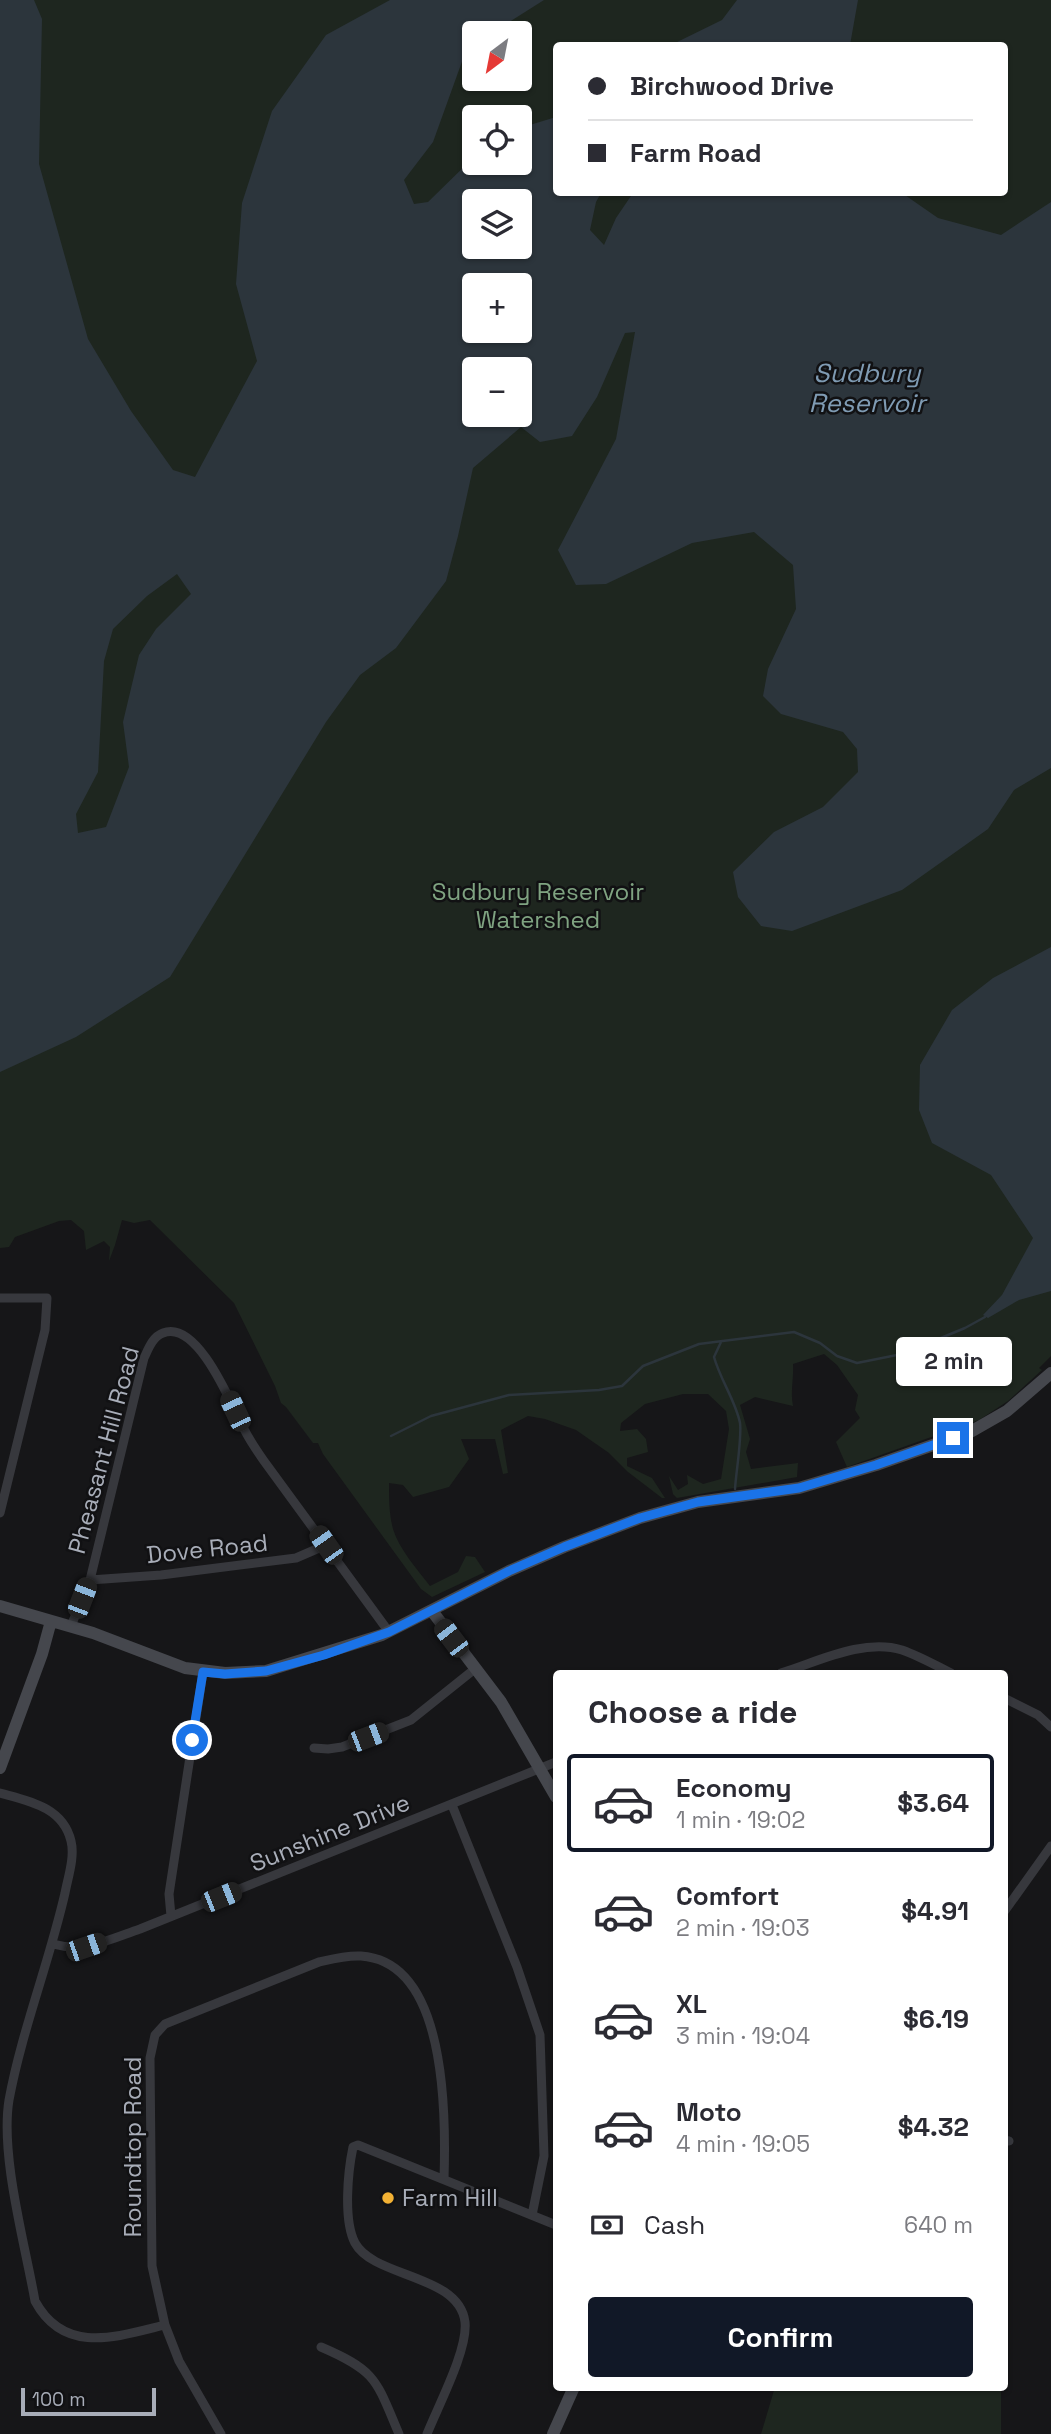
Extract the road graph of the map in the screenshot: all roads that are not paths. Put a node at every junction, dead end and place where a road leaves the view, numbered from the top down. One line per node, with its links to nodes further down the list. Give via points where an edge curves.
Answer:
1 (0, 1298): 3 (street, via 47,1298 48,1305)
2 (1051, 1373): 8 (street, via 1007,1411 972,1431 799,1488 698,1502 640,1518 564,1547)
3 (2, 1498): 4 (street)
4 (0, 1513)
5 (326, 1545): 6 (street, Dove Road, via 296,1558); 6 (street, Pheasant Hill Road, via 245,1433 203,1353 178,1331 163,1332 144,1358); 11 (street, Pheasant Hill Road)
6 (90, 1580): 10 (street, Pheasant Hill Road)
7 (0, 1606): 9 (street)
8 (432, 1611): 11 (street); 12 (street)
9 (51, 1621): 10 (street); 20 (street)
10 (71, 1626): 15 (street)
11 (389, 1632): 15 (street, via 266,1671)
12 (476, 1668): 18 (street, via 411,1720 337,1748); 21 (street)
13 (791, 1670): 14 (street, via 854,1650 882,1647 904,1651)
14 (945, 1670)
15 (203, 1672): 27 (street, via 169,1895)
16 (1008, 1700): 17 (street)
17 (1051, 1727)
18 (314, 1748)
19 (553, 1763): 21 (street, Sunshine Drive)
20 (0, 1768)
21 (540, 1769): 22 (street); 24 (street, Sunshine Drive)
22 (553, 1792)
23 (0, 1793): 28 (street, via 51,1810 72,1842)
24 (452, 1805): 27 (street, Sunshine Drive); 30 (street, via 540,2035 544,2156)
25 (1051, 1846): 26 (street)
26 (1008, 1906)
27 (171, 1916): 28 (street, Sunshine Drive, via 86,1947)
28 (53, 1944): 32 (street, via 15,2074 6,2126 35,2301 44,2317 75,2336 93,2339)
29 (444, 2179): 30 (street); 32 (street, Roundtop Road, via 446,2130 434,2038 412,1984 381,1961 362,1956 319,1962 165,2024 155,2035 149,2059 152,2266); 37 (street, via 358,2145 353,2147 348,2168 349,2221 355,2243 365,2255 445,2292 465,2320 455,2366)
30 (532, 2215): 31 (street)
31 (553, 2224)
32 (165, 2325): 35 (street, Roundtop Road, via 179,2361)
33 (321, 2347): 36 (street, via 346,2358 374,2379)
34 (572, 2391): 38 (street)
35 (221, 2434)
36 (399, 2434)
37 (426, 2434)
38 (553, 2434)

